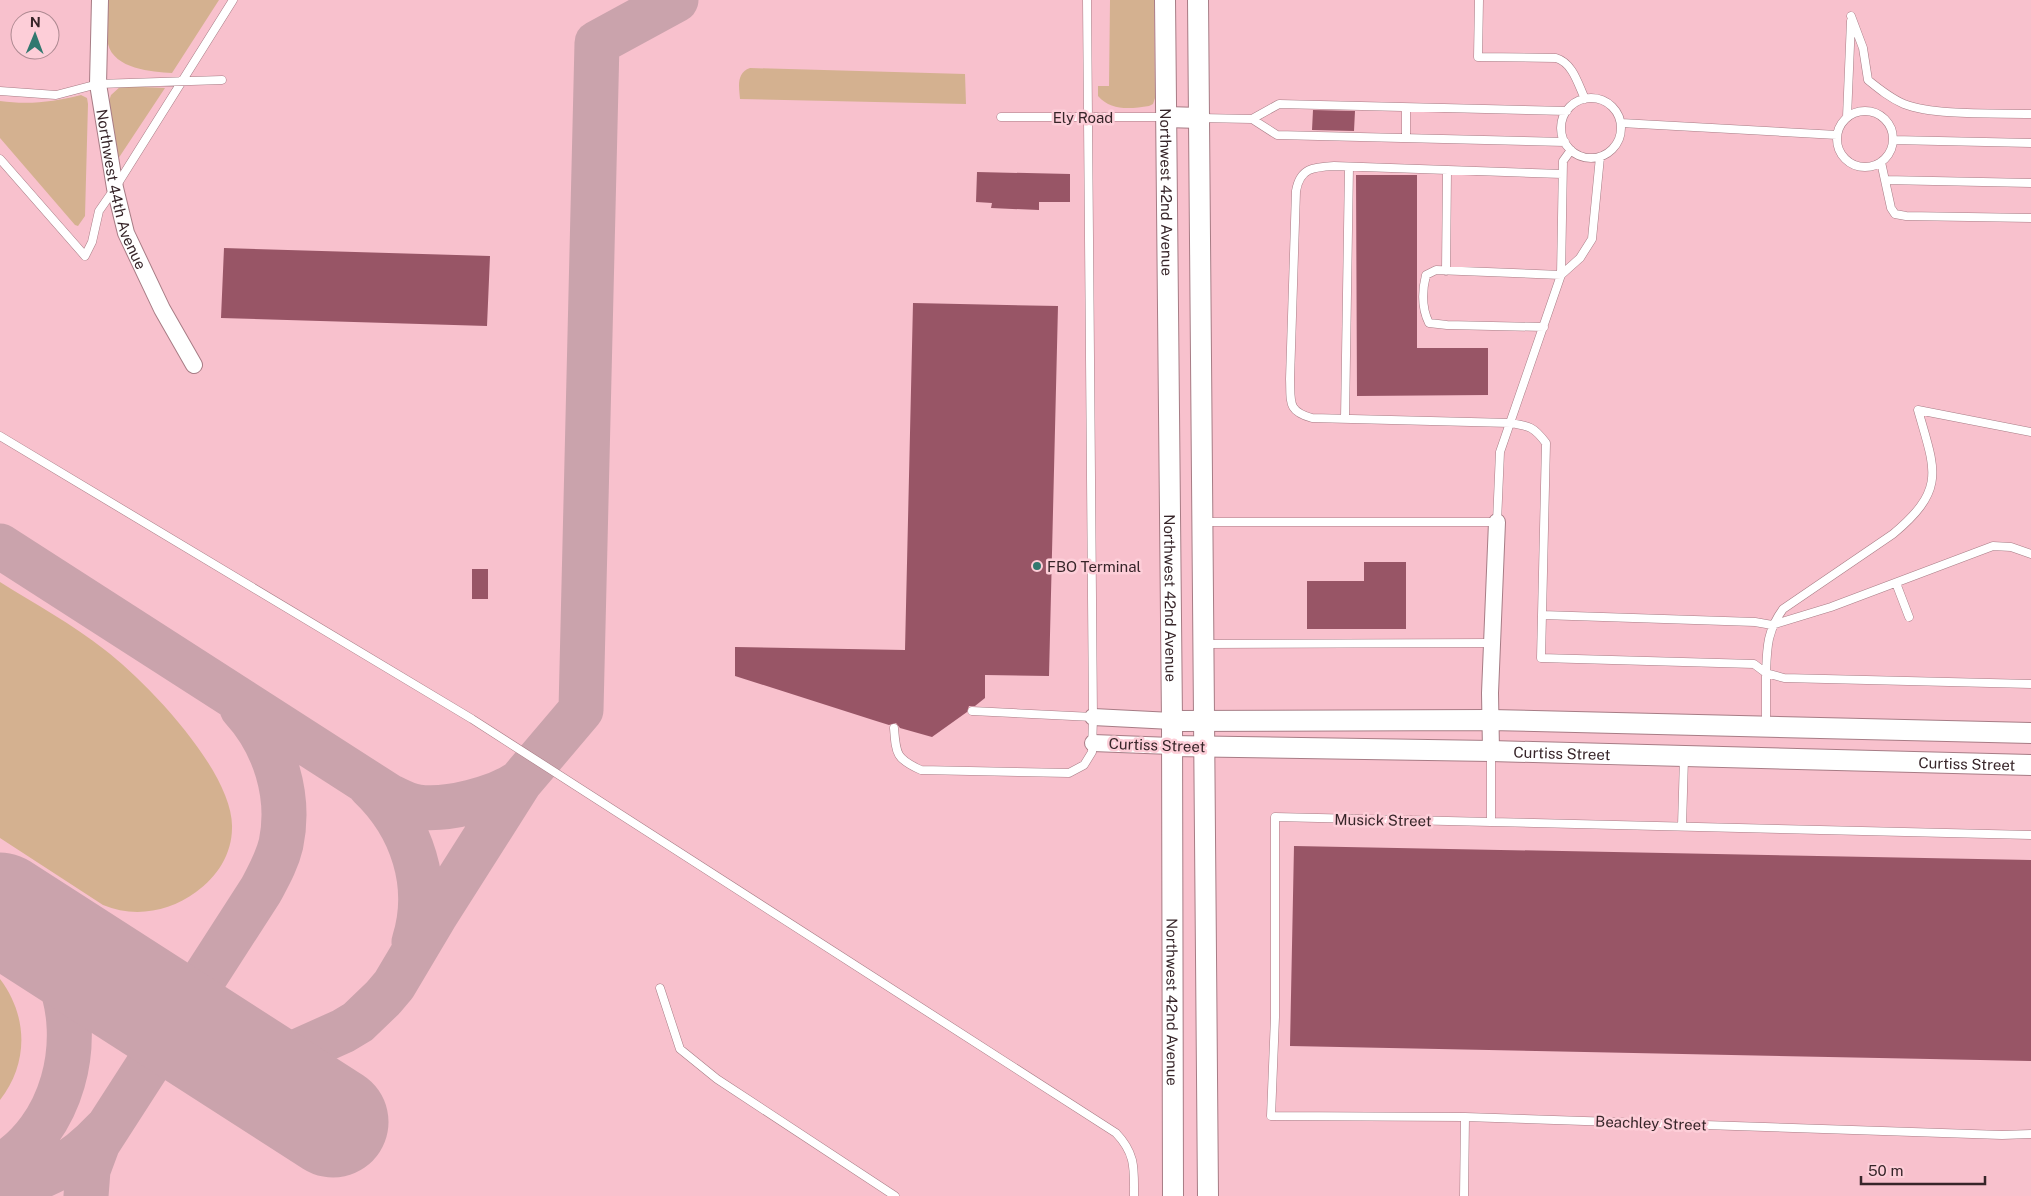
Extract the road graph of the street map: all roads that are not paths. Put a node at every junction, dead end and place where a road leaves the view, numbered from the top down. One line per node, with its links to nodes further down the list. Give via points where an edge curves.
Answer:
1 (100, 0): 9 (street, Northwest 44th Avenue)
2 (232, 0): 8 (lane)
3 (1088, 0): 16 (lane)
4 (1165, 0): 17 (street, Northwest 42nd Avenue)
5 (1198, 0): 19 (street)
6 (1479, 0): 11 (lane, via 1478,57 1563,60)
7 (222, 80): 8 (lane)
8 (182, 81): 9 (lane); 36 (lane)
9 (98, 84): 10 (lane, via 56,95); 36 (street, Northwest 44th Avenue)
10 (0, 91)
11 (1585, 99): 13 (lane); 21 (lane, via 1604,101 1618,114)
12 (1406, 108): 13 (lane); 20 (lane, via 1279,104); 23 (lane)
13 (1567, 111): 25 (lane, via 1561,126)
14 (2031, 114): 18 (lane, via 1922,109 1902,103 1868,80 1863,48 1851,16)
15 (1001, 117): 16 (lane, Ely Road)
16 (1087, 117): 17 (lane, Ely Road); 58 (lane)
17 (1166, 117): 19 (street); 60 (street, Northwest 42nd Avenue)
18 (1847, 117): 22 (lane); 24 (lane, via 1864,111 1882,116)
19 (1200, 118): 20 (lane); 46 (street)
20 (1252, 119): 23 (lane, via 1277,135)
21 (1621, 123): 22 (lane); 28 (lane, via 1619,140)
22 (1837, 134): 30 (lane, via 1840,153 1846,160 1863,167)
23 (1406, 138): 25 (lane)
24 (1894, 140): 26 (lane); 30 (lane, via 1888,156)
25 (1565, 142): 27 (lane)
26 (2031, 143)
27 (1571, 150): 28 (lane, via 1580,156); 33 (lane, via 1563,161)
28 (1600, 157): 39 (lane, via 1592,239 1580,258)
29 (0, 160): 36 (lane, via 85,256 92,242 99,210)
30 (1881, 162): 34 (lane)
31 (1349, 167): 32 (lane); 42 (lane); 42 (lane, via 1315,167 1304,172 1298,181 1290,379 1291,404 1299,414 1312,418)
32 (1447, 171): 33 (lane); 38 (lane)
33 (1562, 174): 39 (lane)
34 (1885, 180): 35 (lane); 37 (lane, via 1890,208 1895,214)
35 (2031, 183)
36 (115, 188): 41 (street, Northwest 44th Avenue, via 126,233 162,309)
37 (2031, 218)
38 (1446, 271): 39 (lane); 40 (lane, via 1436,270 1426,275 1422,289 1424,313 1429,323)
39 (1561, 275): 40 (lane)
40 (1544, 328): 43 (lane)
41 (194, 366)
42 (1346, 419): 43 (lane)
43 (1510, 423): 47 (lane, via 1500,452); 50 (lane, via 1527,425 1537,431 1546,444)
44 (2031, 432): 52 (lane, via 1918,410 1933,465 1929,494 1906,523 1788,604)
45 (0, 436): 79 (lane, via 472,719 1116,1133 1130,1150 1133,1160)
46 (1201, 522): 47 (lane); 54 (street)
47 (1498, 522): 53 (street)
48 (2031, 554): 49 (lane, via 2011,547 1993,546)
49 (1896, 582): 51 (lane); 52 (lane)
50 (1542, 614): 52 (lane); 55 (lane, via 1540,658 1754,664)
51 (1910, 616)
52 (1772, 625): 55 (lane, via 1767,644)
53 (1492, 643): 54 (lane); 59 (street)
54 (1204, 644): 61 (street)
55 (1766, 673): 56 (lane, via 1784,678); 62 (lane)
56 (2031, 684)
57 (972, 711): 58 (lane)
58 (1093, 717): 60 (street, Curtiss Street); 65 (lane)
59 (1490, 720): 61 (street, Curtiss Street); 62 (street, Curtiss Street); 68 (street)
60 (1172, 721): 61 (street, Curtiss Street); 66 (street, Northwest 42nd Avenue)
61 (1205, 721): 67 (street)
62 (1766, 726): 64 (street, Curtiss Street)
63 (894, 728): 65 (lane, via 896,750 906,763 921,770 1070,773 1084,765)
64 (2031, 732)
65 (1093, 744): 66 (street, Curtiss Street)
66 (1171, 746): 67 (street, Curtiss Street); 80 (street, Northwest 42nd Avenue)
67 (1205, 747): 68 (street, Curtiss Street); 81 (street)
68 (1491, 751): 69 (street, Curtiss Street); 71 (lane)
69 (1684, 757): 70 (street, Curtiss Street); 72 (lane)
70 (2031, 765)
71 (1491, 822): 72 (lane); 75 (lane, Musick Street, via 1275,817 1275,1017)
72 (1682, 826): 73 (lane)
73 (2031, 835)
74 (660, 988): 78 (lane, via 680,1049 717,1079)
75 (1271, 1116): 76 (lane, Beachley Street)
76 (1465, 1117): 77 (lane, Beachley Street); 82 (lane)
77 (2031, 1134)
78 (895, 1196)
79 (1134, 1196)
80 (1173, 1196)
81 (1208, 1196)
82 (1464, 1196)

